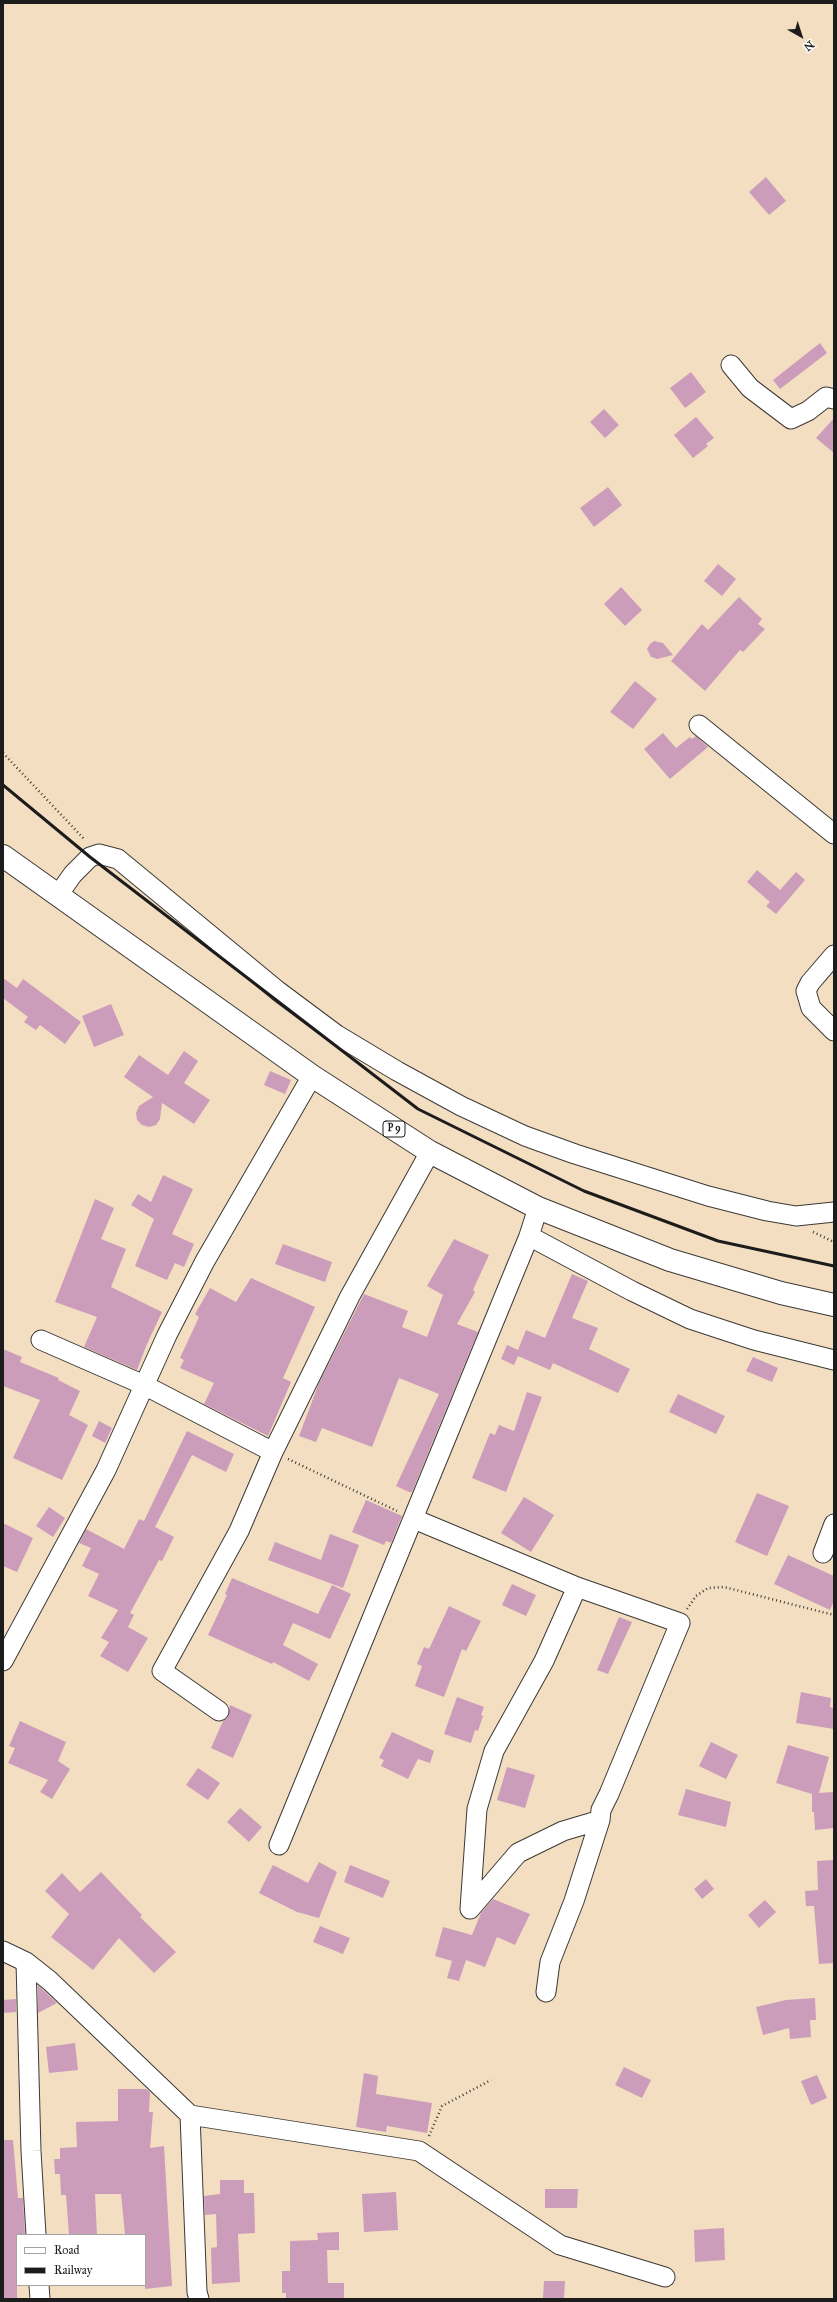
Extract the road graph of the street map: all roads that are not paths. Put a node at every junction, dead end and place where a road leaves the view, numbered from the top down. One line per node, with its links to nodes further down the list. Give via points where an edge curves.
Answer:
1 (731, 365): 2 (street, via 750,388 792,419 826,397)
2 (834, 400)
3 (699, 725): 4 (street)
4 (834, 834)
5 (3, 856): 6 (main road, P 9)
6 (58, 895): 9 (main road, P 9); 12 (street, via 73,874 90,857 99,854 118,859 278,991 337,1035 461,1106 525,1136 708,1196 796,1216)
7 (834, 955): 8 (street, via 810,982 806,991 811,1008)
8 (834, 1031)
9 (312, 1076): 10 (main road, P 9); 17 (street, via 205,1262 167,1334)
10 (430, 1152): 11 (main road, P 9); 18 (street, via 350,1296)
11 (538, 1208): 13 (street); 14 (main road, P 9, via 670,1260 782,1294)
12 (834, 1212)
13 (529, 1236): 16 (street, via 596,1273 690,1319 754,1340); 19 (street)
14 (834, 1305)
15 (41, 1340): 17 (street)
16 (834, 1360)
17 (144, 1385): 18 (street); 23 (street, via 106,1470)
18 (273, 1452): 24 (street, via 239,1531 162,1671)
19 (414, 1519): 22 (street); 26 (street)
20 (834, 1524): 21 (street)
21 (823, 1553)
22 (577, 1587): 25 (street, via 680,1623 601,1810); 25 (street, via 544,1661 494,1751 478,1808 470,1909 518,1853 563,1831)
23 (3, 1661)
24 (219, 1711)
25 (600, 1820): 29 (street, via 574,1901 550,1962)
26 (279, 1845)
27 (3, 1951): 28 (street)
28 (26, 1962): 30 (street, via 72,2002); 31 (street)
29 (546, 1992)
30 (190, 2115): 32 (street, via 419,2151 560,2245); 35 (street, via 196,2284)
31 (36, 2234)
32 (665, 2277)
33 (39, 2286): 34 (street)
34 (40, 2299)
35 (199, 2299)

